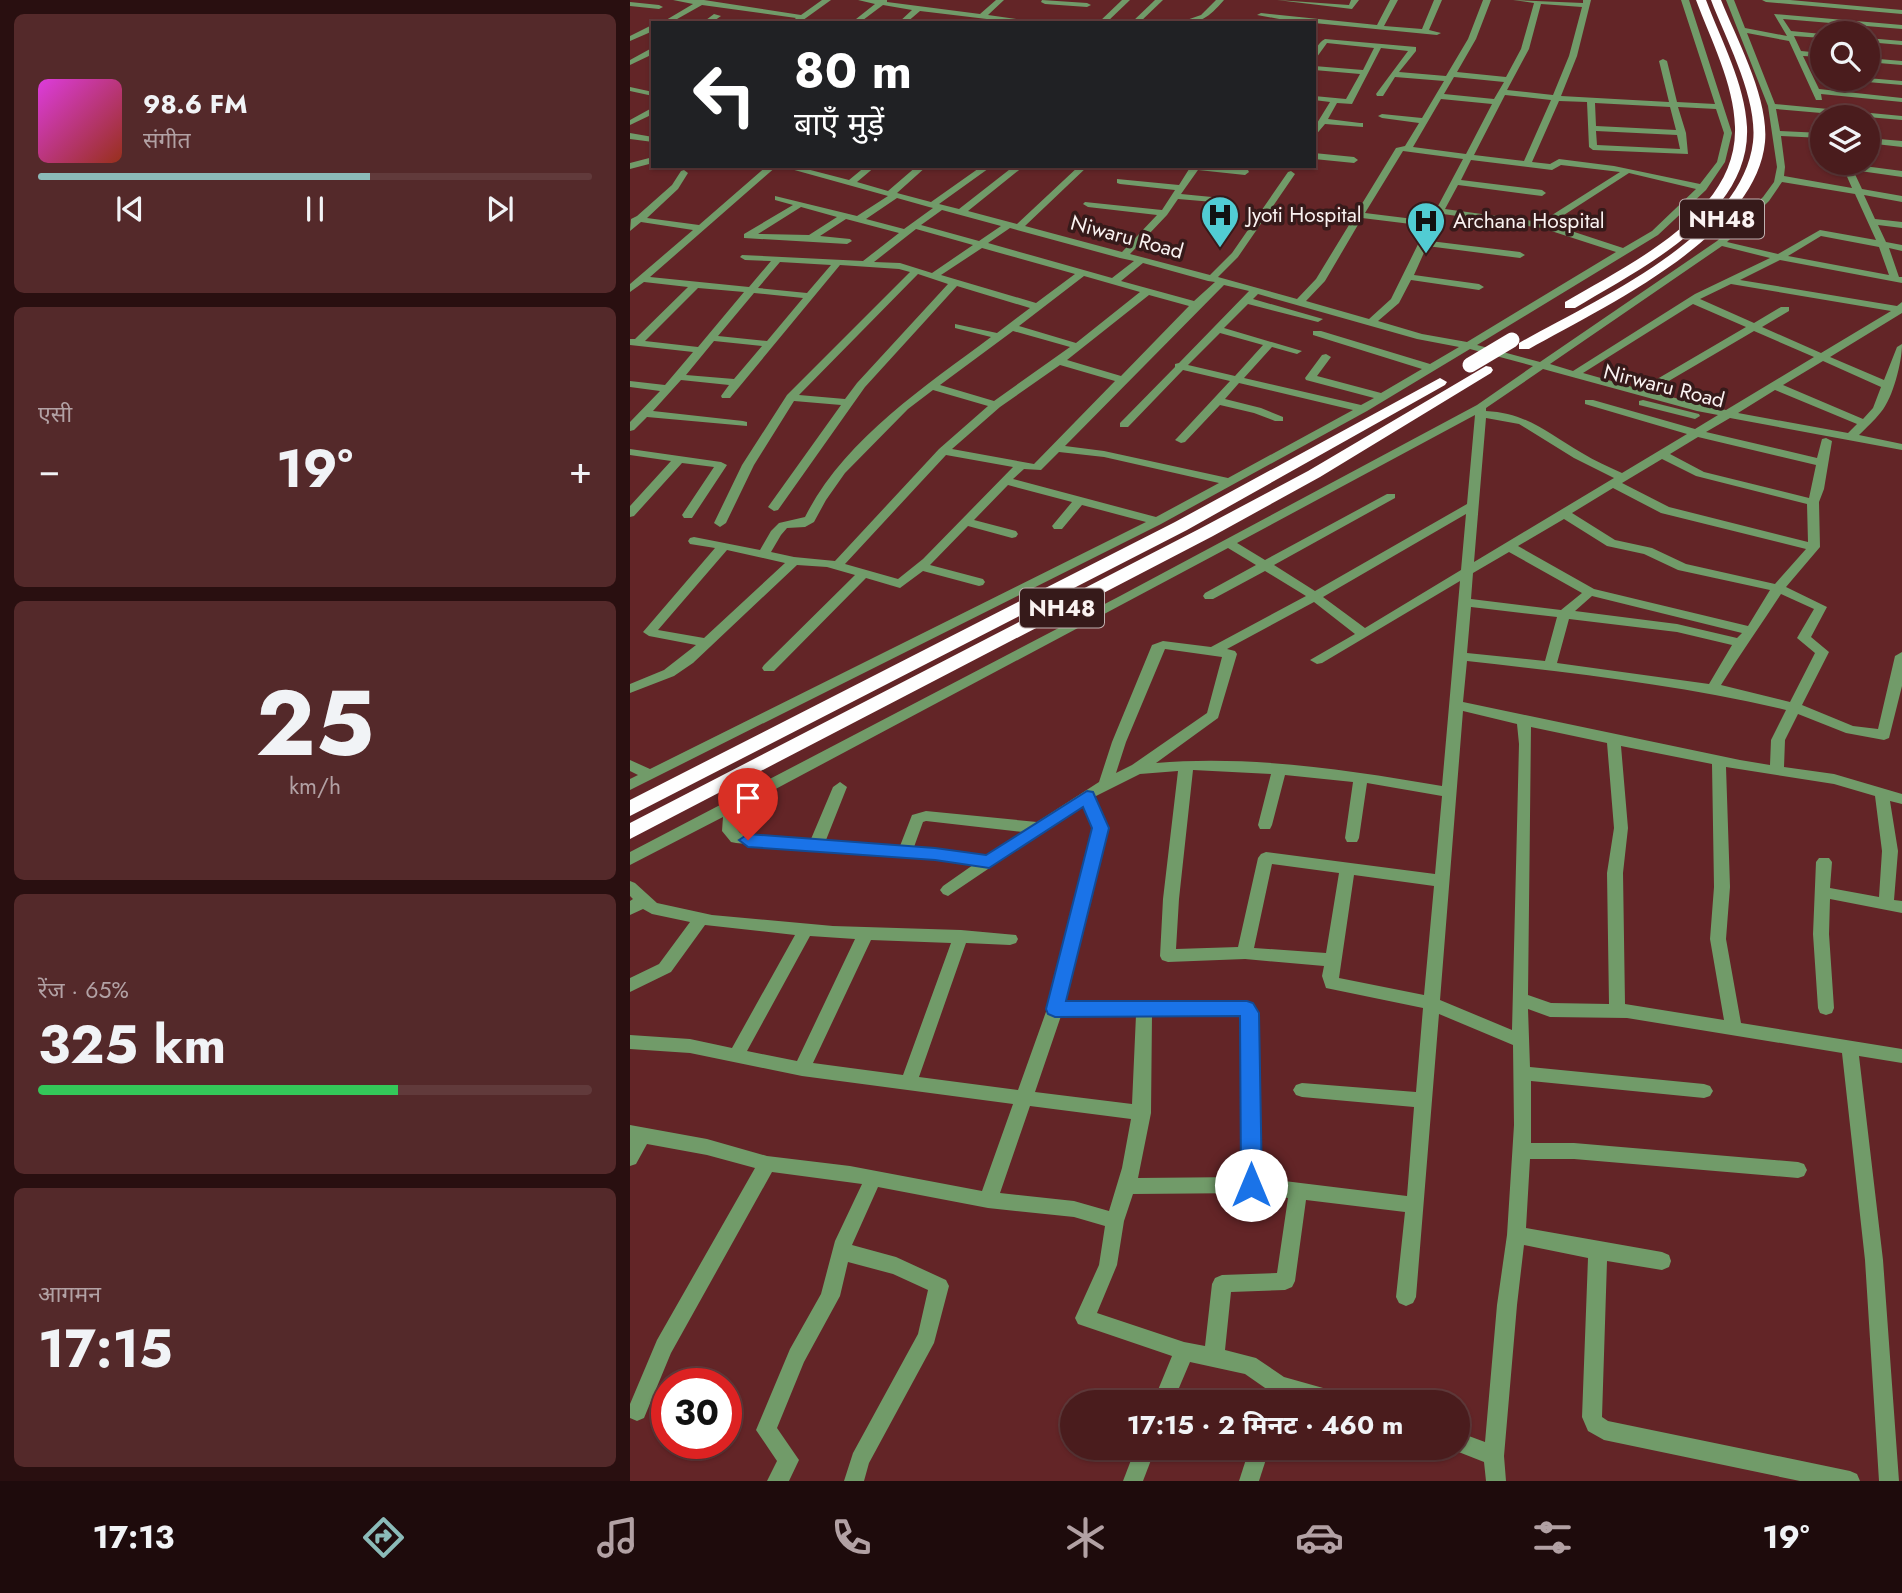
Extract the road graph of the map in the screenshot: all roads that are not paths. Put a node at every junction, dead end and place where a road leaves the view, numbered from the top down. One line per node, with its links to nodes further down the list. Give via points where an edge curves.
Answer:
1 (648, 0): 27 (street)
2 (677, 0): 19 (street)
3 (827, 0): 37 (street)
4 (862, 0): 23 (street)
5 (1000, 0): 34 (street)
6 (1126, 0): 45 (street)
7 (1159, 0): 46 (street)
8 (1220, 0): 47 (street, via 1204,17)
9 (1281, 0): 24 (street)
10 (1394, 0): 52 (street)
11 (1438, 0): 55 (street)
12 (1487, 0): 77 (street)
13 (1517, 0): 21 (street)
14 (1685, 0): 97 (street)
15 (1701, 0): 220 (highway, NH48, via 1734,91 1741,130 1737,161 1720,196 1703,217 1668,243)
16 (1716, 0): 220 (highway, NH48, via 1756,114 1759,145 1737,201 1698,239 1613,295)
17 (1730, 0): 54 (street)
18 (1766, 0): 22 (street)
19 (704, 1): 37 (street); 38 (street)
20 (1045, 1): 32 (street, via 1083,5); 44 (street)
21 (1539, 1): 25 (street); 78 (street, via 1525,49)
22 (1773, 1): 33 (street); 36 (street)
23 (883, 2): 30 (street); 41 (street)
24 (1353, 3): 50 (street)
25 (1587, 3): 89 (street)
26 (630, 4): 27 (street)
27 (639, 5): 28 (street); 31 (street)
28 (659, 7)
29 (1267, 8): 48 (street, via 1261,15)
30 (918, 9): 34 (street); 42 (street)
31 (630, 10)
32 (1071, 11)
33 (1902, 12)
34 (978, 15): 43 (street); 44 (street)
35 (717, 16): 39 (street)
36 (1777, 16): 51 (street); 57 (street)
37 (803, 17): 40 (street)
38 (668, 21)
39 (708, 21)
40 (797, 21)
41 (857, 21)
42 (903, 21)
43 (968, 21)
44 (1017, 21)
45 (1103, 21)
46 (1136, 21)
47 (1189, 21)
48 (1293, 21)
49 (1316, 23): 50 (street)
50 (1340, 25): 52 (street)
51 (1902, 27)
52 (1379, 28): 55 (street)
53 (651, 29): 59 (street)
54 (1742, 30): 57 (street); 96 (street)
55 (1425, 32): 56 (street)
56 (1437, 33)
57 (1790, 36): 58 (street); 66 (street)
58 (1810, 36)
59 (630, 39)
60 (1316, 40): 61 (street)
61 (1325, 41): 64 (street); 68 (street)
62 (1880, 41): 63 (street)
63 (1902, 43)
64 (1379, 46): 74 (street); 75 (street, via 1413,49)
65 (651, 52): 71 (street)
66 (1799, 53): 67 (street); 76 (street)
67 (1810, 54)
68 (1316, 57)
69 (1662, 61): 94 (street)
70 (1880, 61): 72 (street)
71 (630, 63)
72 (1902, 63)
73 (1316, 68): 74 (street)
74 (1364, 72): 90 (street, via 1349,102)
75 (1393, 74): 77 (street); 86 (street)
76 (1809, 74)
77 (1450, 77): 78 (street); 87 (street)
78 (1508, 80): 84 (street)
79 (1880, 81): 80 (street)
80 (1902, 83)
81 (644, 85): 82 (street)
82 (633, 90): 85 (street)
83 (1816, 91): 91 (street); 95 (street)
84 (1502, 92): 89 (street); 93 (street)
85 (651, 94)
86 (1380, 94)
87 (1440, 96): 93 (street); 104 (street)
88 (1316, 98): 90 (street)
89 (1556, 98): 92 (street); 121 (street)
90 (1335, 100): 103 (street)
91 (1902, 100)
92 (1591, 101): 94 (street); 107 (street)
93 (1496, 103): 118 (street)
94 (1673, 105): 97 (street); 109 (street)
95 (1822, 105)
96 (1772, 106): 99 (street); 110 (street)
97 (1720, 107): 143 (street, via 1728,133 1721,162)
98 (651, 112): 105 (street)
99 (1810, 112)
100 (1382, 116): 104 (street)
101 (1880, 117): 102 (street)
102 (1902, 118)
103 (1322, 121): 106 (street); 108 (street)
104 (1426, 121): 116 (street)
105 (630, 123)
106 (1360, 125)
107 (1592, 128): 109 (street); 109 (street, via 1593,147 1685,152)
108 (1316, 132)
109 (1682, 133)
110 (1778, 133): 111 (street); 139 (street)
111 (1810, 135)
112 (630, 136): 113 (street)
113 (651, 140)
114 (1880, 141): 115 (street)
115 (1902, 144)
116 (1408, 149): 118 (street); 158 (street, via 1400,148)
117 (1316, 156): 119 (street)
118 (1468, 157): 121 (street); 141 (street)
119 (1354, 160)
120 (651, 161): 122 (street)
121 (1527, 164): 133 (street, via 1552,167 1559,162)
122 (630, 166)
123 (771, 168): 167 (street)
124 (870, 168): 142 (street)
125 (921, 168): 147 (street)
126 (985, 168): 153 (street)
127 (1017, 168): 155 (street)
128 (1081, 168): 165 (street)
129 (1195, 168): 144 (street)
130 (1206, 168): 134 (street)
131 (814, 169): 142 (street, Niwaru Road)
132 (1880, 170): 137 (street)
133 (1627, 171): 143 (street); 163 (street)
134 (1245, 172)
135 (684, 173): 159 (street, via 675,187)
136 (1291, 174): 191 (street)
137 (1902, 174)
138 (1850, 175): 145 (street)
139 (1779, 178): 145 (street); 172 (street, via 1766,199)
140 (1120, 181): 144 (street)
141 (1455, 182): 146 (street); 154 (street)
142 (851, 183): 147 (street, Niwaru Road)
143 (1703, 188): 176 (street, via 1655,233)
144 (1178, 192): 150 (street); 156 (street)
145 (1858, 192): 149 (street); 161 (street)
146 (1542, 193)
147 (893, 195): 153 (street, Niwaru Road); 160 (street)
148 (778, 198): 151 (street)
149 (1902, 199)
150 (1222, 201)
151 (800, 204): 157 (street); 169 (street, via 747,236)
152 (1088, 204): 156 (street)
153 (936, 206): 155 (street, Niwaru Road); 168 (street)
154 (1440, 211): 162 (street); 163 (street)
155 (960, 213): 165 (street, Niwaru Road)
156 (1164, 213): 178 (street)
157 (846, 215): 160 (street); 169 (street)
158 (1360, 215): 162 (street); 204 (street, via 1320,281)
159 (635, 219): 166 (street); 167 (street)
160 (859, 219): 168 (street)
161 (1872, 221): 164 (street); 174 (street)
162 (1433, 224): 171 (street)
163 (1543, 225): 176 (street)
164 (1902, 225)
165 (1012, 227): 173 (street); 178 (street, Niwaru Road)
166 (630, 228)
167 (701, 228): 189 (street)
168 (911, 229): 173 (street); 184 (street)
169 (811, 238): 170 (street)
170 (847, 241)
171 (1424, 243): 177 (street); 188 (street)
172 (1720, 243): 180 (street); 234 (street)
173 (981, 244): 186 (street); 187 (street)
174 (1883, 244): 175 (street); 180 (street, via 1820,233); 190 (street)
175 (1902, 248)
176 (1624, 252): 225 (street)
177 (1520, 255)
178 (1123, 256): 183 (street, Niwaru Road)
179 (745, 257): 181 (street)
180 (1779, 257): 190 (street); 192 (street)
181 (776, 261): 182 (street); 198 (street)
182 (839, 261): 184 (street); 201 (street)
183 (1140, 261): 191 (street, Niwaru Road); 194 (street)
184 (866, 263): 185 (street)
185 (916, 271): 187 (street); 247 (street)
186 (1082, 273): 194 (street); 206 (street)
187 (934, 276): 193 (street)
188 (1408, 277): 196 (street); 210 (street, via 1395,301)
189 (641, 279): 195 (street); 197 (street)
190 (1899, 280)
191 (1216, 281): 199 (street, Niwaru Road); 205 (street)
192 (1730, 281): 203 (street); 207 (street)
193 (955, 282): 206 (street); 251 (street)
194 (1114, 282): 200 (street)
195 (695, 285): 198 (street); 219 (street)
196 (1479, 287)
197 (630, 289)
198 (752, 290): 201 (street); 218 (street)
199 (1256, 290): 202 (street); 204 (street, Niwaru Road)
200 (1147, 292): 205 (street); 223 (street)
201 (809, 296): 221 (street)
202 (1245, 300): 209 (street); 214 (street)
203 (1693, 300): 213 (street); 235 (street)
204 (1298, 302): 210 (street, Niwaru Road)
205 (1196, 306): 237 (street)
206 (1037, 307): 212 (street)
207 (1901, 308): 229 (street)
208 (1785, 309): 213 (street)
209 (1318, 319)
210 (1370, 323): 217 (street, Niwaru Road)
211 (959, 326): 216 (street)
212 (1011, 327): 216 (street); 223 (street)
213 (1753, 328): 229 (street); 245 (street)
214 (1216, 329): 222 (street); 231 (street)
215 (1317, 333): 233 (street)
216 (999, 336): 242 (street)
217 (1421, 337): 225 (street, Nirwaru Road)
218 (711, 338): 221 (street); 226 (street)
219 (634, 342): 226 (street)
220 (1518, 343): 232 (highway, NH48)
221 (770, 344): 239 (street)
222 (1269, 345): 227 (street); 238 (street)
223 (1076, 346): 230 (street)
224 (1902, 347): 241 (street)
225 (1462, 349): 233 (street); 234 (street, Nirwaru Road)
226 (701, 350): 236 (street)
227 (1297, 351)
228 (1326, 358): 248 (street, via 1310,378)
229 (1822, 358): 241 (street); 243 (street)
230 (1059, 361): 237 (street); 252 (street)
231 (1179, 366): 238 (street); 260 (street)
232 (1478, 367): 342 (highway, NH48, via 1181,526); 345 (highway, NH48, via 1314,474)
233 (1431, 368): 248 (street)
234 (1538, 368): 235 (street, Nirwaru Road); 254 (street); 256 (street, Nirwaru Road, via 1675,412)
235 (1574, 374): 245 (street, Nirwaru Road)
236 (678, 377): 239 (street); 244 (street)
237 (1122, 380): 267 (street)
238 (1235, 380): 249 (street); 253 (street)
239 (738, 383): 246 (street)
240 (630, 384): 244 (street)
241 (1885, 385): 259 (street, via 1878,409)
242 (930, 386): 252 (street); 296 (street, via 841,471 810,519 782,524)
243 (1776, 386): 256 (street); 259 (street)
244 (668, 389): 255 (street)
245 (1642, 392): 256 (street, Nirwaru Road)
246 (726, 396)
247 (791, 397): 251 (street); 288 (street, via 748,465)
248 (1383, 397): 253 (street)
249 (1217, 401): 257 (street); 264 (street)
250 (1589, 402): 262 (street)
251 (849, 403): 282 (street)
252 (996, 405): 268 (street)
253 (1363, 409): 277 (street)
254 (1481, 411): 275 (street, via 1528,422); 281 (street); 292 (street)
255 (645, 413): 258 (street); 261 (street)
256 (1721, 417): 262 (street); 263 (street, Nirwaru Road); 265 (street, Nirwaru Road)
257 (1279, 419)
258 (743, 424)
259 (1866, 424): 263 (street)
260 (1124, 425)
261 (630, 428)
262 (1695, 433): 270 (street); 273 (street)
263 (1852, 436): 266 (street, Nirwaru Road)
264 (1181, 440)
265 (1826, 441): 271 (street, Nirwaru Road); 273 (street)
266 (1902, 447)
267 (1056, 448): 274 (street, via 1037,468); 277 (street)
268 (943, 451): 274 (street); 299 (street)
269 (630, 452): 272 (street)
270 (1661, 454): 275 (street); 280 (street, via 1700,474)
271 (1902, 456)
272 (679, 459): 283 (street); 285 (street, via 722,465)
273 (1820, 462): 280 (street, via 1818,494)
274 (1022, 464): 276 (street)
275 (1617, 480): 284 (street); 295 (street, via 1665,510)
276 (1006, 481): 279 (street); 286 (street)
277 (1229, 482): 287 (street)
278 (1391, 496): 298 (street)
279 (1079, 501): 287 (street); 289 (street)
280 (1813, 502): 295 (street)
281 (1472, 506): 301 (street); 307 (street)
282 (774, 507)
283 (630, 513)
284 (1563, 513): 294 (street); 304 (street, via 1611,543 1648,551 1682,567)
285 (688, 515)
286 (966, 522): 290 (street); 300 (street)
287 (1157, 522): 332 (street)
288 (720, 523)
289 (1058, 526)
290 (1012, 534)
291 (694, 541): 293 (street)
292 (1228, 543): 298 (street); 341 (street)
293 (724, 546): 296 (street); 312 (street, via 649,632)
294 (1508, 546): 301 (street); 305 (street)
295 (1814, 547): 304 (street)
296 (764, 553): 297 (street)
297 (794, 561): 299 (street); 312 (street)
298 (1266, 565): 306 (street); 307 (street)
299 (837, 566): 302 (street)
300 (922, 567): 302 (street, via 900,584); 303 (street)
301 (1467, 571): 308 (street); 311 (street)
302 (863, 574): 319 (street)
303 (979, 582)
304 (1778, 588): 310 (street); 323 (street, via 1821,610 1804,638 1822,652)
305 (1590, 592): 309 (street); 310 (street)
306 (1209, 596)
307 (1315, 596): 311 (street); 314 (street)
308 (1464, 602): 309 (street); 315 (street)
309 (1564, 614): 313 (street, via 1677,628); 318 (street)
310 (1751, 631): 313 (street)
311 (1364, 634): 317 (street)
312 (707, 643): 321 (street, via 669,673)
313 (1740, 643): 320 (street)
314 (1214, 650): 329 (street, via 1230,656 1213,715); 334 (street, via 1157,648)
315 (1459, 656): 318 (street); 322 (street)
316 (1902, 656): 323 (street, via 1884,735 1851,730)
317 (1317, 660)
318 (1549, 666): 320 (street)
319 (769, 668)
320 (1713, 688): 323 (street)
321 (630, 689)
322 (1455, 705): 324 (street); 337 (street)
323 (1794, 707): 331 (street, via 1778,740)
324 (1524, 721): 325 (street); 368 (street)
325 (1614, 740): 326 (street); 373 (street, via 1621,828 1615,873)
326 (1719, 761): 331 (street); 374 (street, via 1722,887 1718,939)
327 (630, 765): 332 (street)
328 (1186, 765): 329 (street); 330 (street); 365 (street, via 1167,954)
329 (1137, 769): 334 (street)
330 (1279, 769): 333 (street); 343 (street)
331 (1777, 771): 338 (street, via 1834,779)
332 (650, 775): 335 (street)
333 (1361, 778): 337 (street); 346 (street)
334 (1105, 784): 339 (street)
335 (630, 785)
336 (840, 787): 347 (street)
337 (1448, 792): 353 (street)
338 (1882, 793): 340 (street); 358 (street)
339 (1087, 797): 344 (street); 372 (street, via 1101,828)
340 (1902, 799)
341 (731, 804): 347 (street, via 729,831 736,838); 349 (street)
342 (630, 809)
343 (1265, 825)
344 (1039, 828): 348 (street, via 926,816 917,819); 350 (street)
345 (630, 832)
346 (1352, 838)
347 (816, 846): 348 (street)
348 (905, 852): 350 (street)
349 (630, 859)
350 (989, 862): 355 (street)
351 (1824, 862): 356 (street)
352 (1348, 867): 353 (street); 365 (street, via 1266,858); 366 (street)
353 (1441, 881): 369 (street)
354 (630, 887): 357 (street)
355 (948, 890)
356 (1822, 892): 358 (street); 371 (street)
357 (644, 900): 359 (street); 360 (street, via 652,908)
358 (1894, 905)
359 (630, 909)
360 (701, 919): 361 (street); 367 (street, via 665,968)
361 (805, 930): 362 (street); 379 (street)
362 (866, 933): 363 (street); 380 (street)
363 (961, 936): 364 (street); 382 (street)
364 (1010, 939)
365 (1245, 953): 366 (street)
366 (1333, 960): 369 (street, via 1331,980 1336,985)
367 (630, 986)
368 (1520, 999): 373 (street, via 1550,1010); 375 (street)
369 (1431, 1003): 375 (street); 386 (street)
370 (1144, 1008): 372 (street); 387 (street); 394 (street, via 1249,1010)
371 (1826, 1008)
372 (1055, 1009): 385 (street)
373 (1617, 1011): 374 (street)
374 (1734, 1029): 377 (street)
375 (1521, 1041): 381 (street)
376 (630, 1042): 379 (street, via 690,1046)
377 (1850, 1047): 378 (street); 420 (street, via 1874,1260)
378 (1902, 1056)
379 (736, 1057): 380 (street)
380 (802, 1069): 382 (street)
381 (1522, 1073): 384 (street); 389 (street)
382 (908, 1084): 385 (street)
383 (1302, 1090): 386 (street)
384 (1704, 1091)
385 (1025, 1097): 387 (street); 397 (street)
386 (1424, 1100): 398 (street)
387 (1142, 1113): 395 (street)
388 (636, 1134): 390 (street); 391 (street)
389 (1521, 1151): 392 (street, via 1574,1151); 400 (street)
390 (630, 1158)
391 (768, 1164): 393 (street); 409 (street, via 664,1347)
392 (1798, 1170)
393 (873, 1179): 397 (street); 401 (street)
394 (1251, 1185): 395 (street); 396 (street)
395 (1128, 1186): 399 (street)
396 (1298, 1189): 398 (street); 406 (street, via 1285,1281 1222,1284)
397 (988, 1200): 399 (street, via 1074,1209)
398 (1415, 1205): 404 (street)
399 (1115, 1221): 405 (street, via 1108,1265 1084,1318)
400 (1516, 1235): 402 (street); 411 (street)
401 (841, 1251): 414 (street, via 830,1296 797,1356 766,1430 789,1460); 415 (street, via 896,1266 939,1286 927,1336 860,1460)
402 (1598, 1251): 403 (street); 419 (street, via 1595,1424 1604,1430)
403 (1662, 1261)
404 (1406, 1297)
405 (1184, 1351): 406 (street); 407 (street)
406 (1214, 1358): 408 (street, via 1249,1365)
407 (1168, 1390)
408 (1273, 1390)
409 (637, 1411)
410 (1470, 1446): 411 (street)
411 (1494, 1455): 418 (street)
412 (1141, 1460): 416 (street)
413 (1256, 1460): 417 (street)
414 (777, 1481)
415 (854, 1481)
416 (1133, 1481)
417 (1249, 1481)
418 (1496, 1481)
419 (1850, 1481)
420 (1889, 1481)

